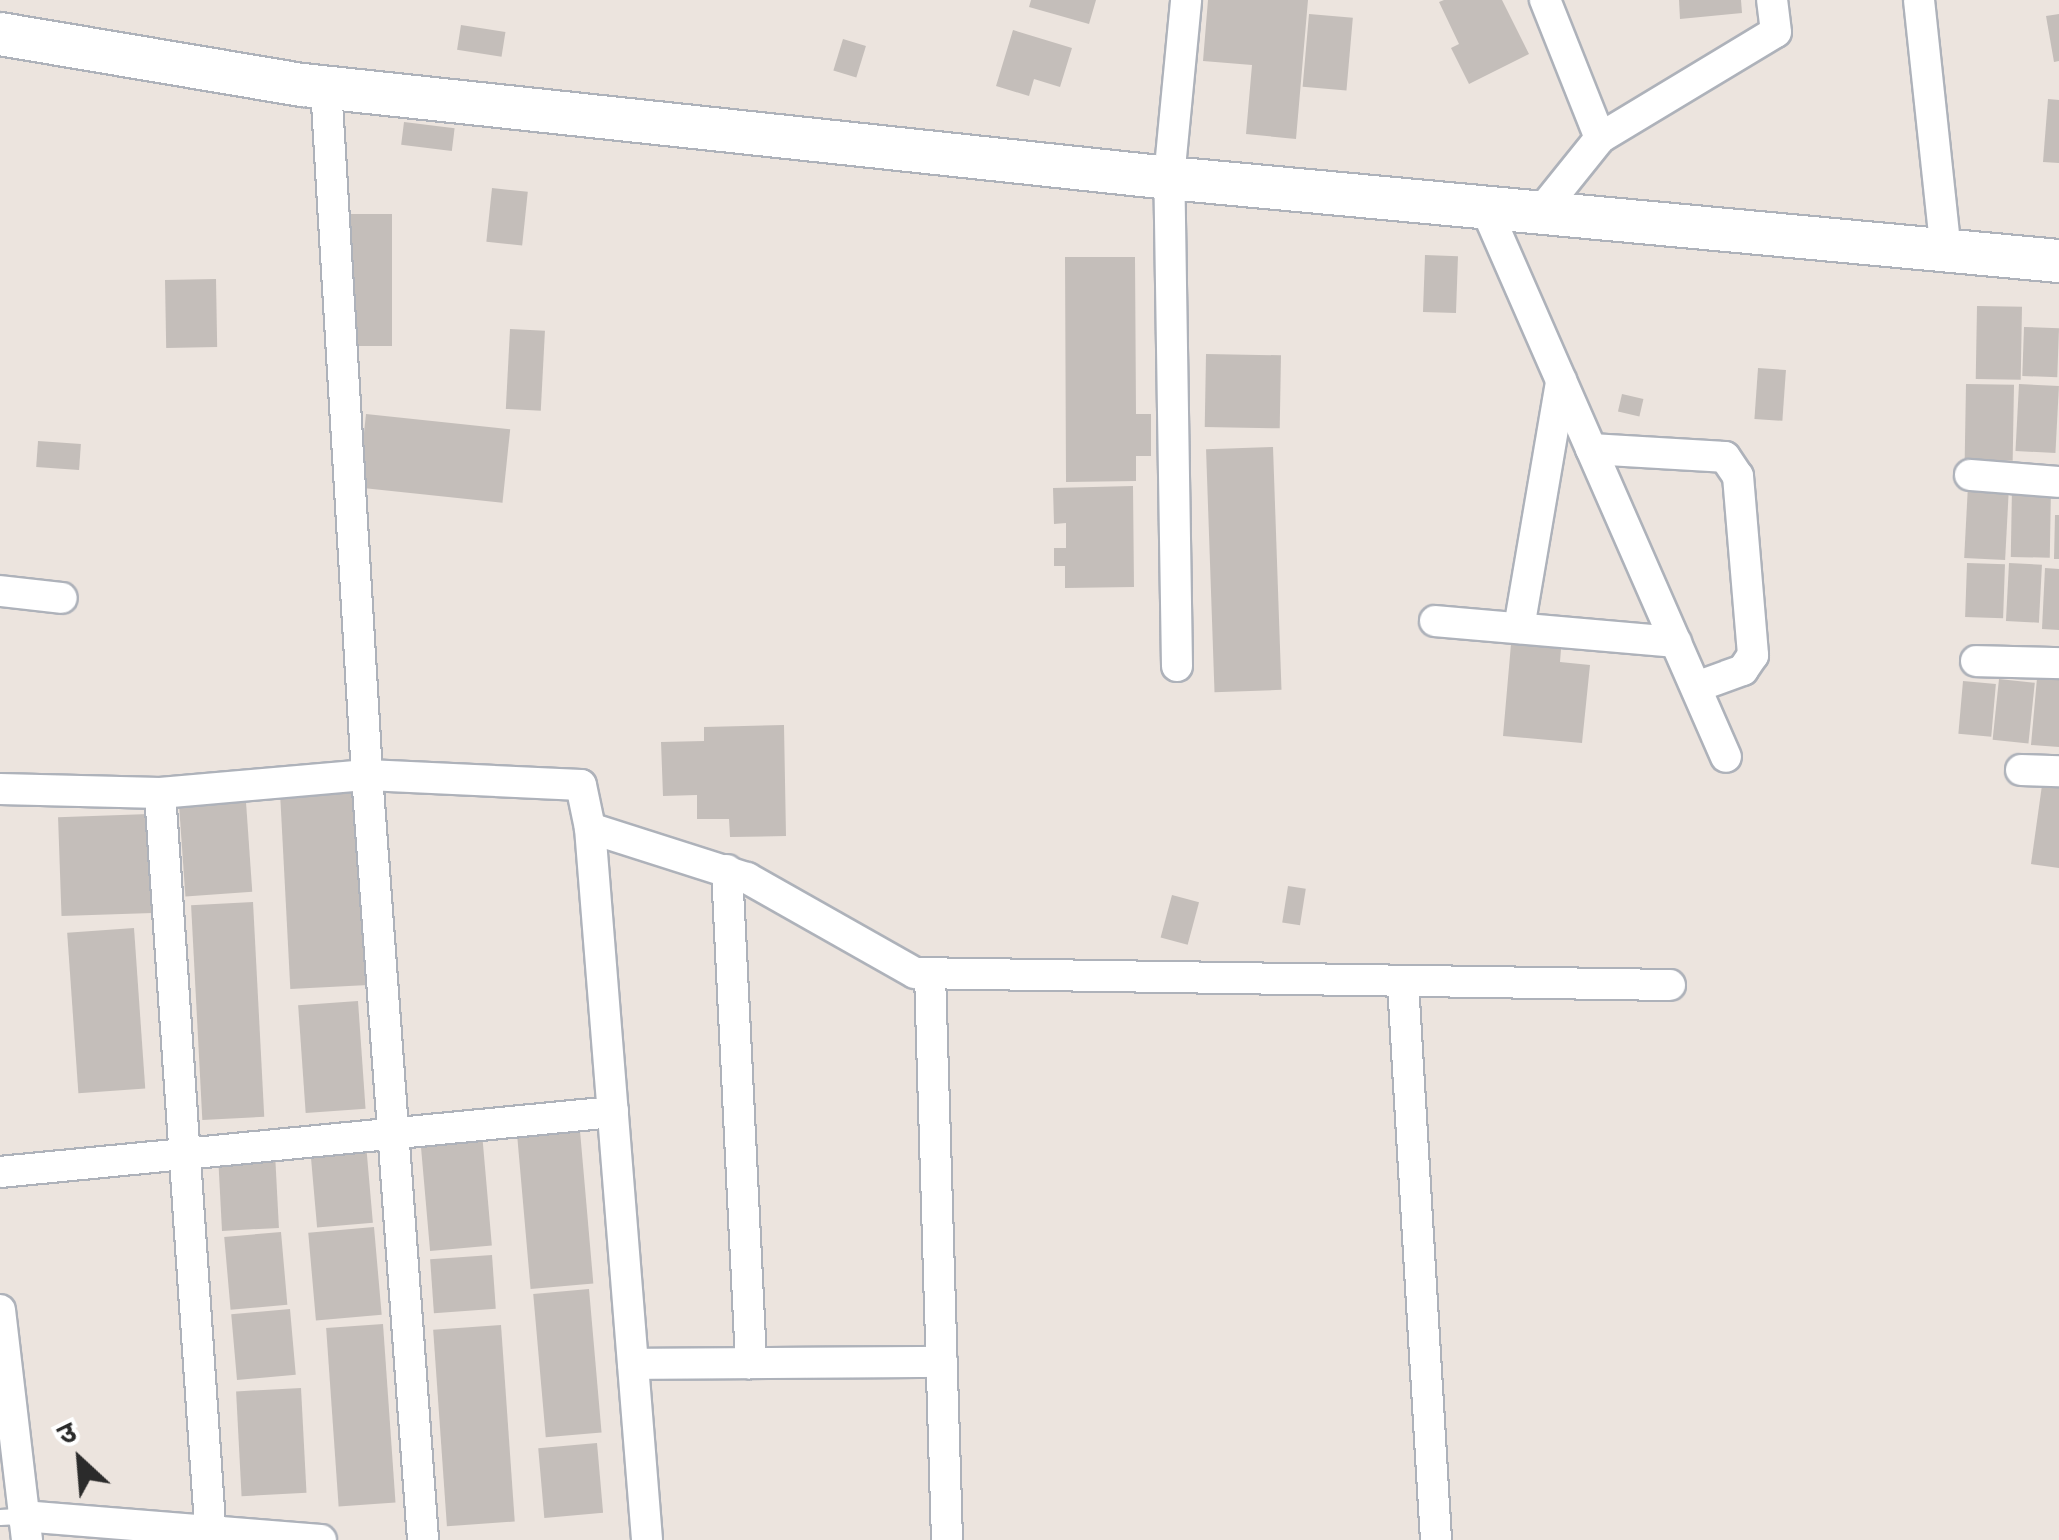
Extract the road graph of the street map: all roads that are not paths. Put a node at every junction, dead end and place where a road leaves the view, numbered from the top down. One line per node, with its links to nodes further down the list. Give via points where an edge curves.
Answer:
1 (1186, 0): 8 (street)
2 (1545, 0): 7 (street)
3 (1772, 0): 7 (street, via 1776,32)
4 (1919, 0): 11 (street)
5 (0, 34): 6 (street)
6 (326, 86): 8 (street); 29 (street)
7 (1600, 138): 10 (street)
8 (1169, 178): 9 (street); 24 (street)
9 (1486, 209): 10 (street); 13 (street)
10 (1539, 214): 11 (street)
11 (1946, 252): 12 (street)
12 (2059, 261)
13 (1561, 380): 14 (street); 20 (street)
14 (1591, 449): 21 (street); 25 (street, via 1724,457 1738,476 1753,655 1744,670)
15 (1970, 475): 16 (street)
16 (2059, 482)
17 (0, 592): 18 (street)
18 (62, 598)
19 (1435, 621): 20 (street)
20 (1519, 628): 21 (street)
21 (1676, 642): 25 (street)
22 (1976, 661): 23 (street)
23 (2059, 663)
24 (1178, 666)
25 (1696, 687): 26 (street)
26 (1726, 756)
27 (2021, 770): 28 (street)
28 (2059, 770)
29 (367, 775): 31 (street); 32 (street, via 575,782 586,794); 38 (street)
30 (0, 789): 31 (street)
31 (160, 793): 39 (street)
32 (590, 828): 33 (street); 37 (street)
33 (727, 870): 34 (street, via 915,973); 43 (street)
34 (930, 974): 35 (street); 42 (street)
35 (1403, 983): 36 (street); 51 (street)
36 (1670, 985)
37 (613, 1112): 38 (street); 44 (street)
38 (394, 1133): 39 (street); 48 (street)
39 (188, 1154): 40 (street); 46 (street)
40 (0, 1172)
41 (0, 1310): 45 (street)
42 (942, 1362): 43 (street); 50 (street)
43 (751, 1363): 44 (street)
44 (633, 1364): 49 (street)
45 (16, 1525): 46 (street)
46 (211, 1536): 47 (street)
47 (321, 1540)
48 (423, 1540)
49 (647, 1540)
50 (947, 1540)
51 (1436, 1540)

